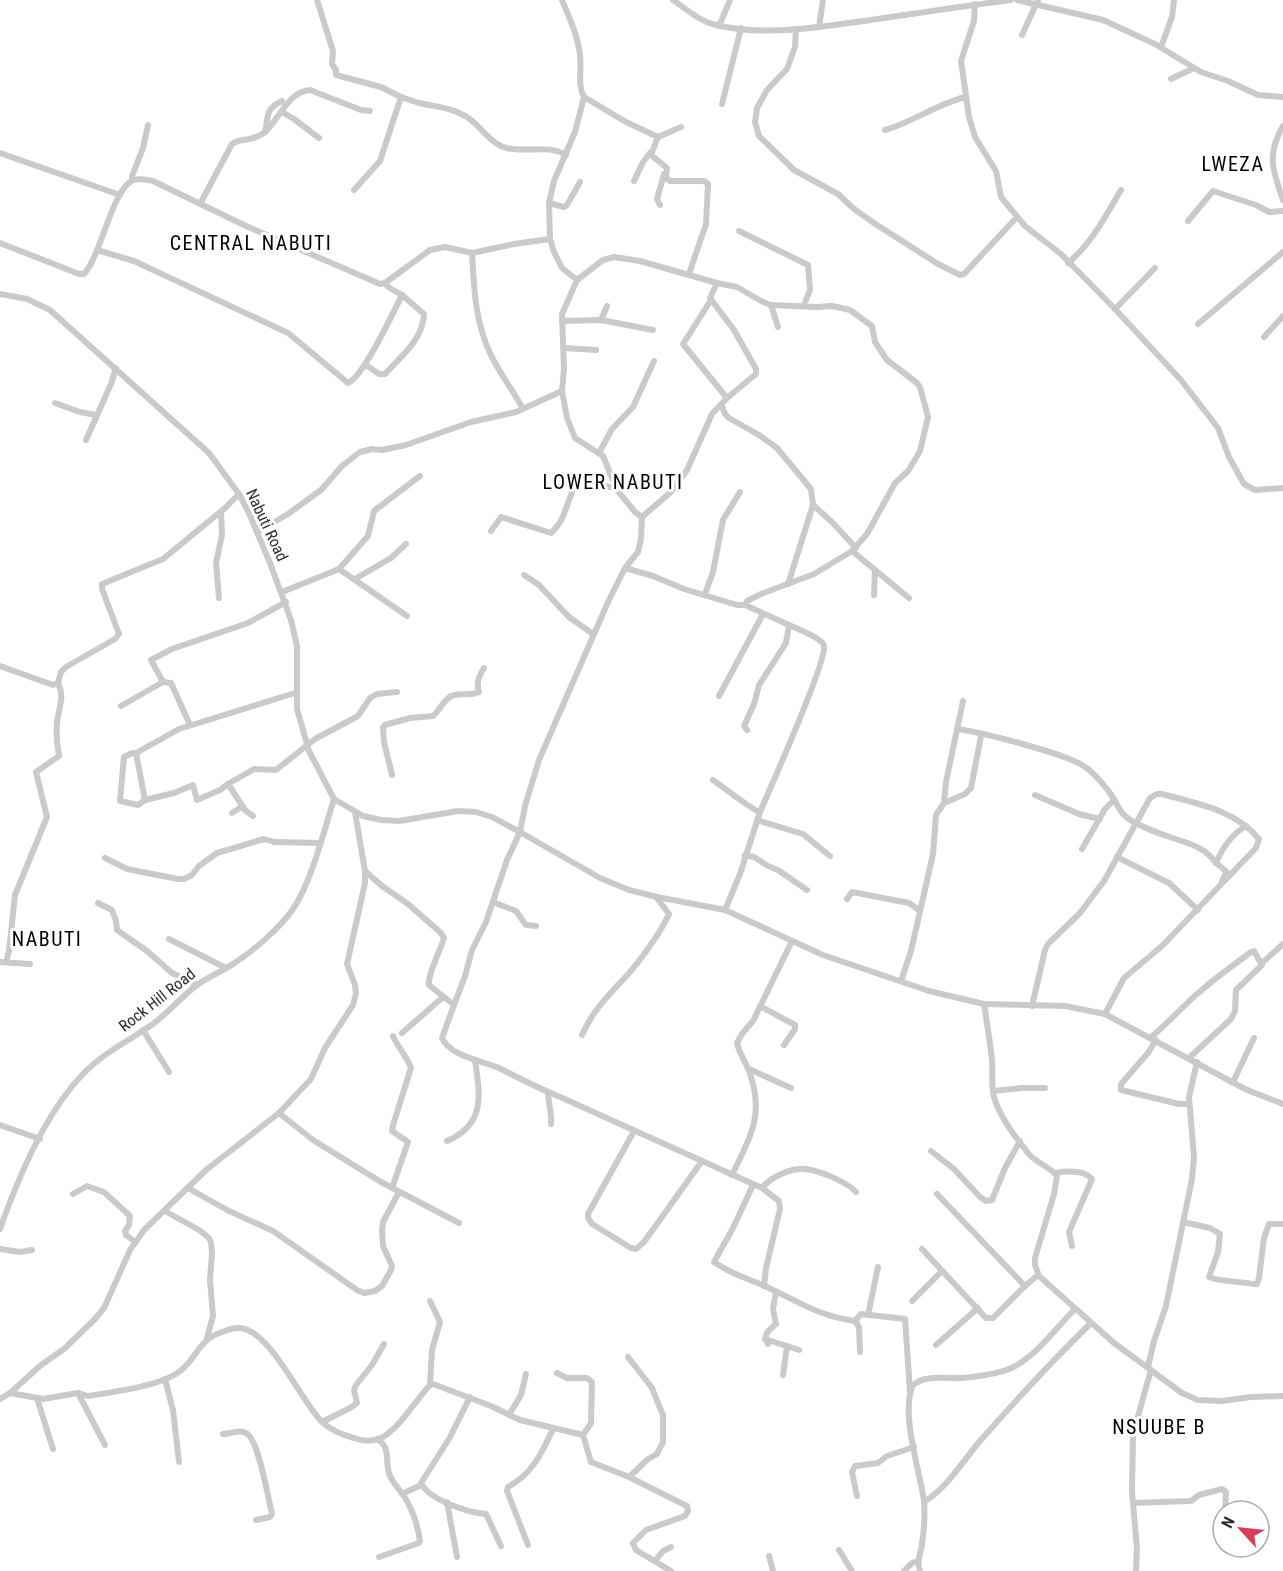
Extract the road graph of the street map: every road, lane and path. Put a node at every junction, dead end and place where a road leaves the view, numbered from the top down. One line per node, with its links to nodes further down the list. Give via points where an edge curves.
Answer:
1 (317, 0): 19 (street, via 336,75 381,87)
2 (562, 0): 20 (street, via 579,50 580,90)
3 (673, 0): 11 (street)
4 (730, 0): 11 (street)
5 (824, 0): 12 (street)
6 (1011, 0): 10 (street)
7 (1017, 0): 9 (street)
8 (1174, 0): 16 (street)
9 (1037, 2): 15 (street); 16 (street, via 1102,20)
10 (975, 4): 12 (street); 22 (street, via 974,21 961,59)
11 (719, 26): 13 (street)
12 (819, 27): 14 (street)
13 (741, 28): 14 (street); 24 (street)
14 (796, 29): 49 (street, via 787,69 762,98 754,118 759,136 790,167 960,275)
15 (1022, 35)
16 (1161, 47): 17 (street)
17 (1194, 68): 18 (street); 21 (street, via 1258,94)
18 (1171, 79)
19 (401, 97): 36 (street, via 449,108 508,149 537,148); 41 (street, via 380,161)
20 (584, 97): 32 (street); 36 (street)
21 (1283, 97)
22 (965, 98): 30 (street); 49 (street, via 975,137 995,168 1001,197)
23 (282, 101): 31 (street, via 269,110)
24 (722, 104)
25 (370, 111): 26 (street, via 301,90)
26 (282, 112): 31 (street); 33 (street)
27 (148, 125): 38 (street)
28 (1283, 126): 44 (street, via 1271,154)
29 (681, 127): 32 (street)
30 (885, 130)
31 (265, 132): 46 (street, via 253,140 232,144)
32 (658, 137): 35 (street)
33 (319, 138)
34 (0, 153): 43 (street)
35 (650, 153): 37 (street); 39 (street)
36 (566, 155): 45 (street)
37 (667, 168): 47 (street, via 660,182); 59 (street, via 666,178 670,181 704,181 709,186 706,224)
38 (132, 180): 43 (street); 46 (street, via 153,181)
39 (634, 181)
40 (580, 182): 45 (street, via 567,206)
41 (354, 190)
42 (1121, 190): 57 (street, via 1094,236)
43 (120, 195): 54 (street)
44 (1283, 200)
45 (549, 203): 52 (street)
46 (200, 204): 61 (street, via 342,268 380,284)
47 (660, 206)
48 (1283, 211): 50 (street, via 1269,212 1213,191)
49 (1017, 217): 57 (street)
50 (1188, 221)
51 (739, 231): 67 (street, via 808,265 810,290)
52 (550, 239): 56 (street); 60 (street, via 562,268)
53 (0, 243): 54 (street, via 78,274 87,271)
54 (97, 250): 80 (street, via 134,261 288,333 348,383)
55 (1283, 252): 73 (street)
56 (472, 253): 61 (street, via 445,247 430,250); 86 (street, via 474,294 482,330 491,355)
57 (1068, 262): 69 (street)
58 (1155, 268): 69 (street)
59 (689, 274): 60 (street, via 614,257 603,260); 62 (street)
60 (577, 280): 72 (street)
61 (385, 282): 64 (street)
62 (717, 284): 65 (street); 66 (street, via 737,287)
63 (0, 294): 81 (street, Nabuti Road, via 27,299 50,310)
64 (402, 295): 80 (street); 80 (street, via 424,314 420,333 385,374)
65 (711, 300): 83 (street, via 683,344); 83 (street, via 756,369 753,377)
66 (771, 305): 67 (street); 74 (street)
67 (804, 305): 101 (street, via 850,310 872,326 877,347 917,383 927,410 918,455 895,483)
68 (607, 306): 71 (street)
69 (1115, 309): 92 (street, via 1218,428 1244,484 1255,490)
70 (1283, 316): 76 (street)
71 (602, 320): 72 (street); 75 (street)
72 (562, 321): 77 (street)
73 (1198, 324)
74 (777, 327)
75 (653, 330)
76 (1264, 337)
77 (564, 348): 78 (street); 82 (street)
78 (596, 350)
79 (654, 361): 89 (street, via 633,407 612,429)
80 (366, 365)
81 (116, 368): 87 (street); 94 (street, Nabuti Road, via 209,453)
82 (562, 391): 86 (street); 89 (street, via 575,438)
83 (727, 398): 85 (street)
84 (55, 403): 87 (street)
85 (722, 406): 95 (street, via 729,418 777,448 808,484); 97 (street, via 710,418 687,470 674,488)
86 (523, 409): 99 (street, via 406,445 360,452 321,490)
87 (96, 415): 88 (street)
88 (86, 440)
89 (600, 453): 91 (street)
90 (420, 476): 103 (street, via 374,511 368,536)
91 (616, 488): 97 (street); 98 (street, via 578,482 561,522 551,533 501,518)
92 (1283, 488)
93 (740, 492): 109 (street, via 723,520)
94 (238, 494): 96 (street); 99 (street, Nabuti Road)
95 (813, 506): 101 (street); 107 (street)
96 (221, 512): 111 (street, via 222,535 216,563); 122 (street, via 155,564 102,584 119,634 66,667)
97 (642, 517): 102 (street, via 638,552)
98 (491, 531)
99 (257, 532): 108 (street, Nabuti Road)
100 (406, 544): 106 (street, via 391,558)
101 (854, 549): 104 (street); 107 (street, via 814,574)
102 (625, 568): 109 (street); 118 (street)
103 (339, 569): 106 (street); 108 (street)
104 (875, 570): 110 (street); 112 (street)
105 (524, 575): 118 (street)
106 (355, 579): 116 (street)
107 (788, 584): 114 (street)
108 (282, 592): 113 (street, Nabuti Road)
109 (705, 594): 114 (street)
110 (874, 596)
111 (219, 598)
112 (909, 598)
113 (286, 602): 121 (street, via 248,623 151,660); 124 (street, Nabuti Road, via 297,646)
114 (745, 605): 115 (street)
115 (763, 614): 117 (street); 125 (street)
116 (407, 616)
117 (789, 625): 130 (street, via 786,643 759,686 744,726); 144 (street, via 817,638 825,648)
118 (593, 634): 151 (street, via 539,760)
119 (0, 666): 122 (street, via 53,685)
120 (484, 668): 134 (street, via 479,677 479,692 448,698 433,716 383,727)
121 (163, 682): 127 (street); 128 (street, via 171,683)
122 (58, 683): 173 (street, via 62,691 57,722 59,756 36,772 47,817 15,895 9,951)
123 (397, 692): 132 (street, via 376,694 358,716)
124 (295, 693): 128 (street); 132 (street, Nabuti Road)
125 (718, 696)
126 (963, 701): 129 (street)
127 (121, 706)
128 (190, 725): 133 (street)
129 (957, 729): 131 (street); 141 (street)
130 (747, 730)
131 (981, 736): 140 (street, via 1004,739 1085,766); 141 (street, via 971,788)
132 (307, 746): 136 (street, via 276,770 254,769); 138 (street, Nabuti Road)
133 (136, 753): 139 (street); 139 (street, via 124,757 120,801 138,805)
134 (392, 775)
135 (713, 780): 144 (street)
136 (228, 784): 139 (street, via 197,800 194,785); 142 (street)
137 (1035, 795): 147 (street)
138 (334, 799): 143 (street); 152 (street, Rock Hill Road)
139 (145, 800)
140 (1115, 802): 147 (street); 149 (street, via 1122,815)
141 (944, 803): 166 (street, via 935,818 933,854)
142 (243, 806): 145 (street); 146 (street)
143 (355, 812): 151 (street, via 399,821 458,811 476,812); 159 (street)
144 (760, 812): 148 (street)
145 (232, 813)
146 (253, 816)
147 (1100, 819): 153 (street)
148 (757, 820): 154 (street); 155 (street, via 803,834)
149 (1136, 823): 150 (street, via 1148,800 1157,794 1234,817); 156 (street); 158 (street, via 1203,849)
150 (1246, 826): 158 (street, via 1223,849); 161 (street, via 1259,844)
151 (520, 832): 162 (street, via 600,878); 164 (street)
152 (319, 843): 157 (street, via 274,843 264,839 212,856 184,879 138,872); 176 (street, Rock Hill Road, via 306,885 292,910 270,934)
153 (1082, 849)
154 (745, 855): 160 (street, via 778,870); 168 (street)
155 (830, 856)
156 (1117, 857): 167 (street, via 1169,883); 183 (street, via 1092,897 1045,950)
157 (105, 858)
158 (1216, 863): 161 (street, via 1227,872)
159 (365, 871): 179 (street, via 441,933 444,938 428,979); 204 (street, via 347,964 355,985 353,1005 325,1048 311,1079)
160 (807, 890)
161 (1215, 891): 167 (street)
162 (657, 897): 168 (street); 187 (street, via 669,914 662,929 589,1019)
163 (847, 899): 166 (street, via 852,892 909,903)
164 (494, 902): 169 (street, via 516,911 525,925); 181 (street, via 472,950)
165 (98, 903): 178 (street, via 112,910 117,930 172,973)
166 (920, 909): 177 (street)
167 (1198, 909): 184 (street, via 1124,978)
168 (725, 910): 171 (street)
169 (536, 926)
170 (169, 939): 176 (street)
171 (792, 941): 177 (street, via 823,956); 182 (street)
172 (1283, 944): 174 (street)
173 (3, 962): 175 (street)
174 (1262, 963): 190 (street, via 1251,952 1202,989); 192 (street, via 1236,990 1231,1019)
175 (30, 964)
176 (226, 968): 178 (street, Rock Hill Road)
177 (901, 981): 180 (street)
178 (197, 985): 185 (street, Rock Hill Road)
179 (443, 997): 181 (street); 186 (street)
180 (984, 1004): 183 (street); 200 (street)
181 (454, 1005): 193 (street, via 443,1041)
182 (760, 1006): 191 (street, via 795,1024); 195 (street, via 737,1043)
183 (1032, 1006): 184 (street, via 1065,1006)
184 (1105, 1014): 190 (street)
185 (143, 1030): 196 (street); 208 (street, Rock Hill Road, via 84,1074 62,1101)
186 (402, 1033)
187 (582, 1035)
188 (393, 1036): 217 (street, via 411,1068 392,1131 408,1142)
189 (1254, 1038): 197 (street)
190 (1154, 1039): 192 (street); 202 (street, via 1149,1053 1121,1084 1121,1090)
191 (784, 1045)
192 (1189, 1058): 194 (street)
193 (475, 1060): 201 (street); 209 (street, via 480,1101 477,1114 471,1125)
194 (1197, 1062): 197 (street); 202 (street)
195 (749, 1069): 198 (street); 214 (street, via 756,1120)
196 (169, 1072)
197 (1233, 1082): 203 (street)
198 (791, 1088)
199 (1045, 1088): 200 (street)
200 (993, 1091): 210 (street, via 1006,1123)
201 (549, 1092): 205 (street); 207 (street)
202 (1189, 1104): 225 (street, via 1193,1168)
203 (1283, 1104)
204 (279, 1113): 216 (street); 217 (street, via 313,1140)
205 (551, 1124)
206 (0, 1125): 208 (street)
207 (634, 1131): 212 (street); 212 (street, via 588,1214 592,1224 630,1248 636,1249 644,1242)
208 (40, 1139): 223 (street, Rock Hill Road)
209 (447, 1141)
210 (1020, 1141): 211 (street, via 992,1200 986,1201); 213 (street, via 1033,1159)
211 (931, 1151)
212 (702, 1161): 214 (street)
213 (1055, 1173): 230 (street, via 1070,1171 1092,1179 1069,1232); 236 (street, via 1054,1194 1035,1258)
214 (732, 1175): 215 (street)
215 (753, 1185): 218 (street); 237 (street, via 714,1262 735,1276)
216 (188, 1188): 219 (street, via 273,1231 364,1293 382,1286 392,1270 382,1230); 224 (street)
217 (392, 1188): 219 (street)
218 (762, 1188): 220 (street, via 771,1178 807,1169 848,1184); 237 (street, via 780,1204)
219 (399, 1192): 226 (street)
220 (856, 1192)
221 (73, 1194): 229 (street, via 87,1186 104,1192 130,1216 125,1231)
222 (937, 1194): 238 (street)
223 (3, 1209): 228 (street, Rock Hill Road)
224 (165, 1210): 229 (street); 247 (street, via 199,1230 211,1243 213,1316)
225 (1183, 1222): 227 (street, via 1220,1234 1209,1277 1254,1284 1259,1278 1269,1224); 254 (street)
226 (459, 1223)
227 (1283, 1224)
228 (0, 1229)
229 (135, 1242): 261 (street, via 95,1319)
230 (1072, 1246)
231 (922, 1249): 235 (street)
232 (0, 1250): 233 (street)
233 (32, 1250)
234 (878, 1267): 244 (street)
235 (942, 1271): 241 (street); 242 (street)
236 (1038, 1275): 238 (street); 243 (street)
237 (764, 1286): 239 (street)
238 (1025, 1286): 242 (street, via 993,1318 986,1318)
239 (776, 1292): 245 (street, via 825,1315); 250 (street, via 776,1324 766,1333 767,1342)
240 (430, 1301): 259 (street, via 440,1322 432,1350)
241 (912, 1301)
242 (978, 1308): 249 (street)
243 (1075, 1310): 246 (street); 260 (street, via 1019,1364 993,1374 924,1378)
244 (868, 1315): 245 (street, via 861,1314); 260 (street, via 905,1319)
245 (855, 1321): 252 (street)
246 (1091, 1323): 254 (street); 283 (street, via 1024,1390 952,1477)
247 (207, 1338): 258 (street, via 184,1368); 268 (street, via 235,1328 255,1333)
248 (384, 1344): 268 (street, via 356,1385 357,1403)
249 (936, 1345)
250 (787, 1346): 251 (street); 257 (street)
251 (799, 1350)
252 (860, 1352)
253 (628, 1357): 277 (street, via 652,1388 663,1415 663,1442 657,1454)
254 (1150, 1369): 263 (street, via 1198,1400); 284 (street, via 1133,1434)
255 (557, 1373): 271 (street, via 592,1382 591,1423)
256 (526, 1374): 267 (street, via 521,1395)
257 (783, 1375)
258 (165, 1379): 262 (street, via 88,1396); 276 (street)
259 (430, 1385): 264 (street); 272 (street, via 396,1425)
260 (910, 1391): 274 (street)
261 (10, 1393): 265 (street); 266 (street)
262 (78, 1393): 265 (street); 273 (street)
263 (1283, 1396)
264 (470, 1397): 267 (street); 278 (street)
265 (37, 1398): 275 (street)
266 (0, 1399)
267 (509, 1415): 269 (street)
268 (322, 1422): 272 (street, via 347,1436)
269 (553, 1429): 271 (street); 286 (street, via 537,1462 507,1491)
270 (223, 1434): 285 (street, via 246,1432 258,1451 272,1514)
271 (583, 1436): 277 (street, via 590,1461)
272 (377, 1439): 279 (street, via 384,1444 389,1475)
273 (105, 1445)
274 (914, 1447): 280 (street, via 878,1463 855,1466 852,1472); 283 (street)
275 (53, 1449)
276 (179, 1462)
277 (629, 1477): 293 (street, via 688,1509 685,1516 646,1530 634,1541 636,1550)
278 (421, 1485): 279 (street); 282 (street)
279 (402, 1494): 291 (street, via 420,1541)
280 (857, 1496)
281 (1226, 1499): 284 (street, via 1222,1489 1191,1501)
282 (447, 1502): 287 (street, via 465,1511 486,1514); 292 (street)
283 (924, 1502): 294 (street)
284 (1133, 1503): 300 (street)
285 (256, 1520)
286 (528, 1545)
287 (501, 1546)
288 (671, 1547): 293 (street)
289 (839, 1550): 297 (street)
290 (769, 1556): 296 (street)
291 (379, 1557)
292 (457, 1557)
293 (655, 1561): 295 (street)
294 (918, 1561): 298 (street); 299 (street)
295 (671, 1571)
296 (772, 1571)
297 (852, 1571)
298 (904, 1571)
299 (920, 1571)
300 (1136, 1571)

